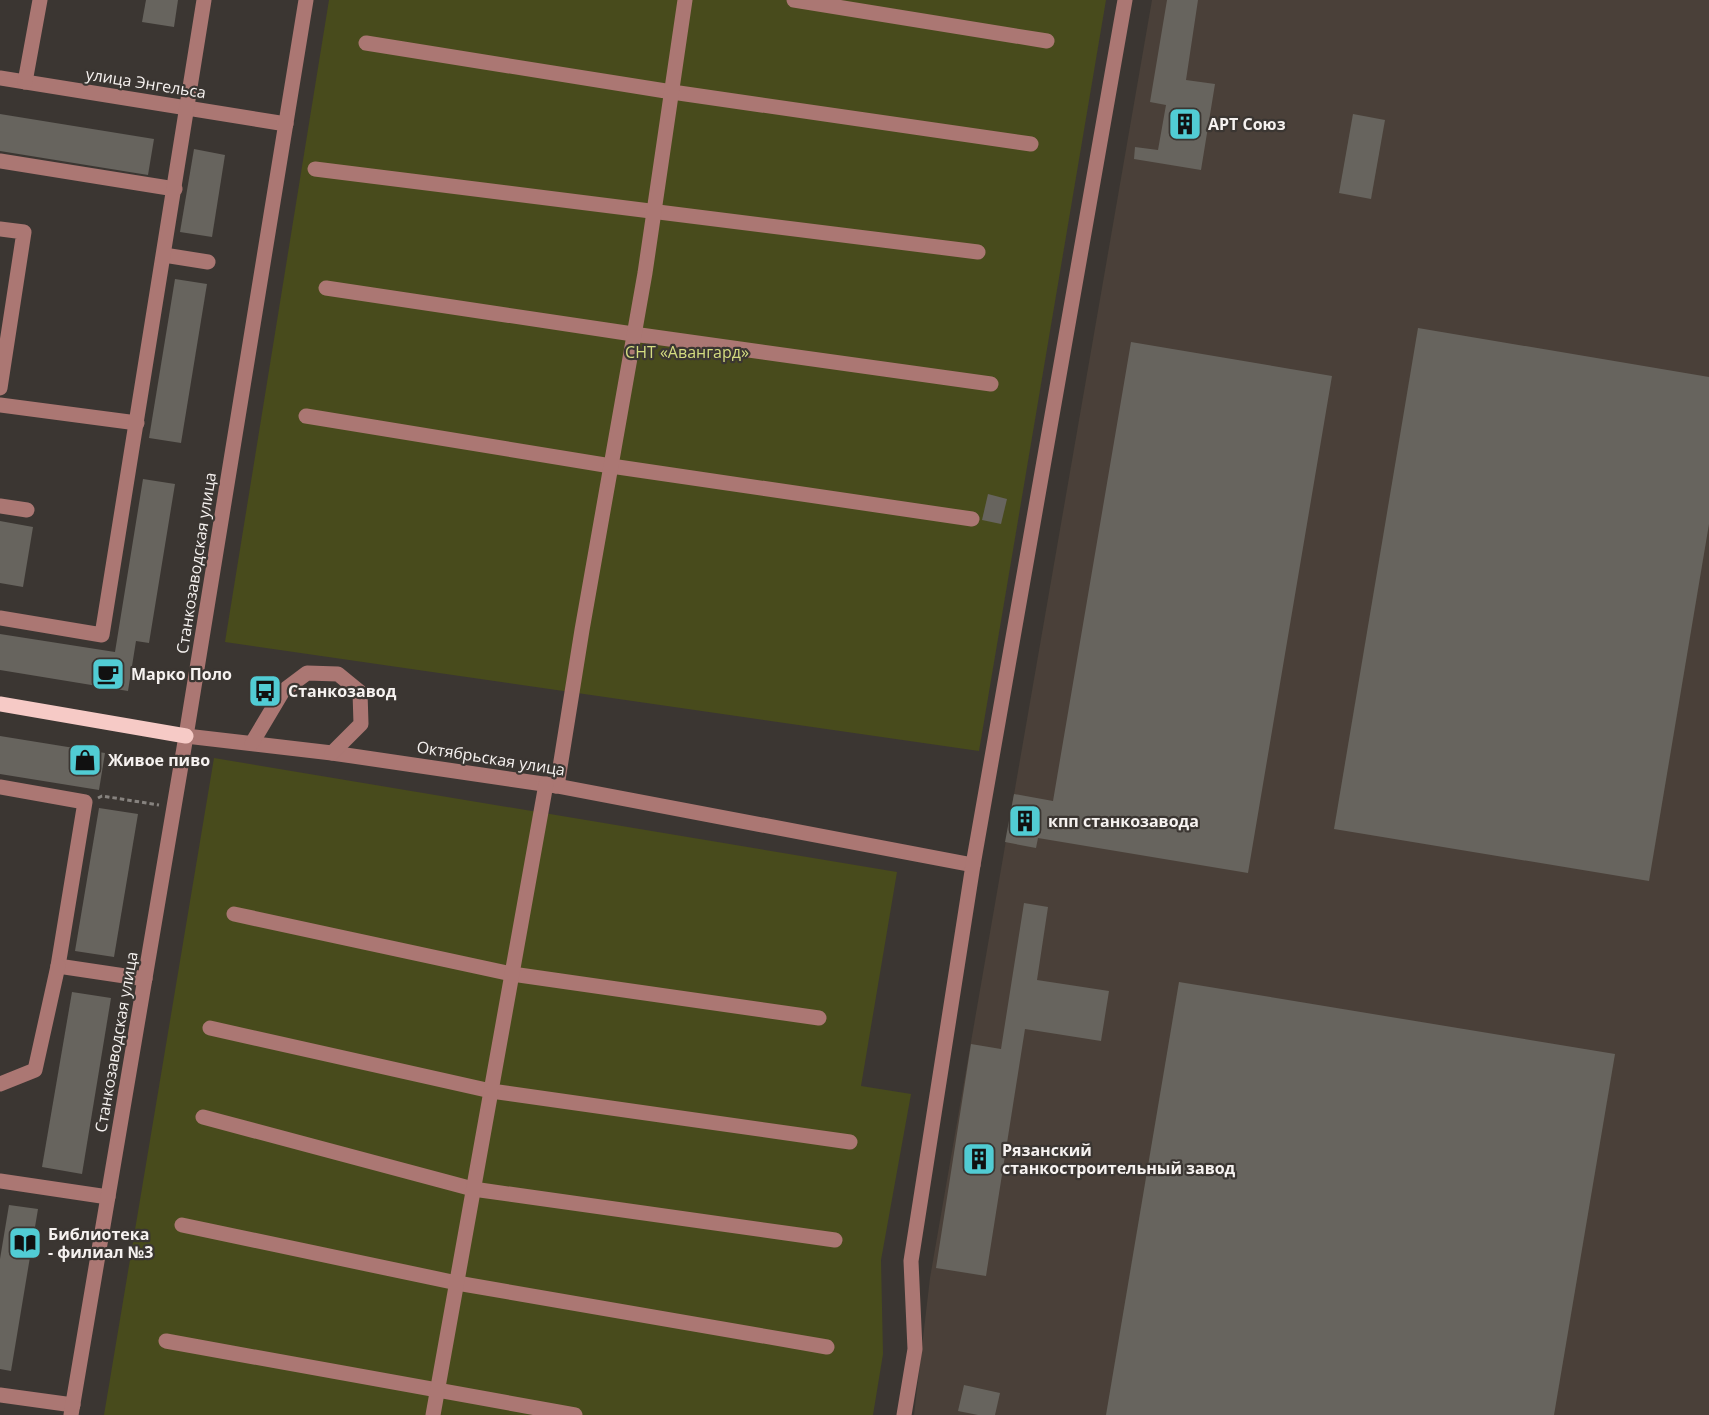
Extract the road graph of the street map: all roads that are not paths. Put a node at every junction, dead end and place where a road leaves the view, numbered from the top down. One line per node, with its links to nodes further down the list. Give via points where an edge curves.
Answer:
1 (40, 0): 10 (street)
2 (204, 0): 12 (street)
3 (306, 0): 13 (street, Станкозаводская улица)
4 (685, 0): 11 (street)
5 (794, 0): 7 (street)
6 (1125, 0): 41 (street)
7 (1047, 41)
8 (366, 44): 11 (street)
9 (0, 78): 10 (street, улица Энгельса)
10 (26, 82): 12 (street, улица Энгельса)
11 (672, 92): 14 (street); 18 (street)
12 (188, 108): 13 (street, улица Энгельса); 17 (street)
13 (286, 124): 36 (street, Станкозаводская улица)
14 (1031, 144)
15 (0, 161): 17 (street)
16 (315, 170): 18 (street)
17 (175, 189): 21 (street)
18 (654, 213): 20 (street); 24 (street)
19 (0, 229): 26 (street, via 24,232)
20 (978, 252)
21 (164, 255): 22 (street); 29 (street)
22 (208, 262)
23 (326, 288): 24 (street)
24 (633, 334): 25 (street); 30 (street)
25 (991, 384)
26 (0, 388)
27 (0, 405): 29 (street)
28 (306, 416): 30 (street)
29 (137, 423): 34 (street, via 102,635)
30 (611, 466): 33 (street); 39 (street)
31 (0, 506): 32 (street)
32 (27, 510)
33 (972, 519)
34 (0, 618)
35 (0, 705): 36 (main road, Октябрьская улица)
36 (186, 736): 37 (street, Октябрьская улица); 45 (street, Станкозаводская улица)
37 (252, 743): 38 (street, Октябрьская улица); 38 (street, via 283,691 307,674 338,674 360,692 361,724)
38 (332, 753): 39 (street, Октябрьская улица)
39 (551, 785): 41 (street, Октябрьская улица); 44 (street)
40 (0, 787): 43 (street, via 85,802)
41 (973, 865): 65 (street, via 911,1261 915,1349)
42 (234, 914): 44 (street)
43 (58, 966): 45 (street); 48 (street, via 34,1070)
44 (512, 974): 46 (street); 49 (street)
45 (145, 979): 54 (street, Станкозаводская улица)
46 (819, 1018)
47 (210, 1028): 49 (street)
48 (0, 1084)
49 (491, 1091): 51 (street); 53 (street)
50 (203, 1117): 53 (street)
51 (850, 1142)
52 (0, 1181): 54 (street)
53 (473, 1189): 56 (street); 57 (street)
54 (108, 1197): 62 (street, Станкозаводская улица)
55 (182, 1225): 57 (street)
56 (835, 1240)
57 (457, 1283): 59 (street); 60 (street)
58 (166, 1341): 60 (street)
59 (827, 1347)
60 (437, 1392): 63 (street); 64 (street)
61 (0, 1395): 62 (street)
62 (72, 1410)
63 (433, 1415)
64 (574, 1415)
65 (904, 1415)

